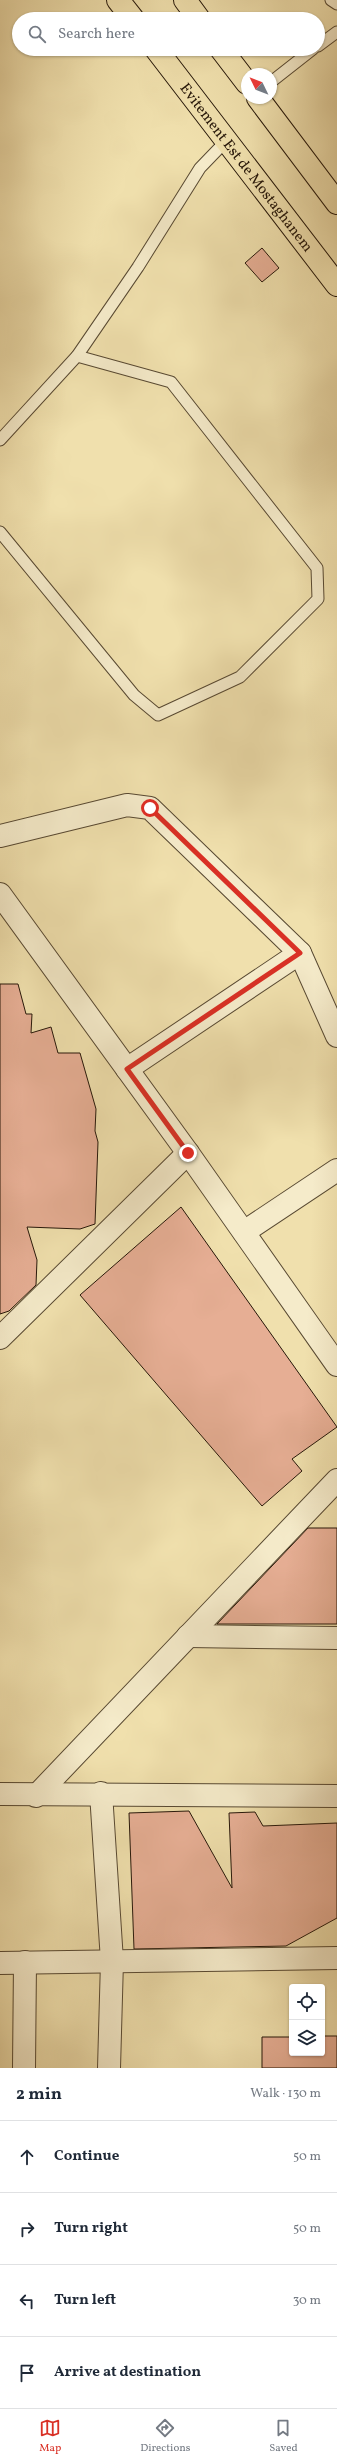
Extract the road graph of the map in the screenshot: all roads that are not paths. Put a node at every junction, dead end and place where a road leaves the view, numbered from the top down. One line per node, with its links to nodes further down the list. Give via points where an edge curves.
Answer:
1 (118, 0): 5 (highway)
2 (185, 0): 6 (highway)
3 (331, 0): 4 (lane)
4 (337, 4)
5 (127, 12)
6 (194, 12)
7 (336, 35): 8 (lane)
8 (325, 42)
9 (161, 56): 15 (highway, Evitement Est de Mostaghanem)
10 (227, 56): 12 (highway)
11 (304, 56): 13 (lane)
12 (241, 75)
13 (277, 77)
14 (263, 104): 16 (highway)
15 (226, 140): 17 (highway, Evitement Est de Mostaghanem); 18 (lane, via 200,168 138,268)
16 (337, 203)
17 (337, 284)
18 (77, 356): 19 (lane); 20 (lane, via 171,382 317,568 318,599 240,678 158,715 134,695)
19 (0, 440)
20 (0, 532)
21 (0, 836): 23 (street, via 127,805 150,808)
22 (0, 894): 25 (street)
23 (300, 953): 24 (street); 25 (street)
24 (337, 1036)
25 (127, 1069): 26 (street)
26 (188, 1153): 28 (street); 29 (street)
27 (337, 1170): 28 (street)
28 (244, 1232): 30 (street)
29 (0, 1338)
30 (337, 1366)
31 (337, 1480): 32 (street)
32 (188, 1636): 33 (street); 36 (street)
33 (337, 1638)
34 (0, 1794): 36 (street)
35 (101, 1794): 36 (street); 37 (street); 39 (street)
36 (36, 1796)
37 (337, 1796)
38 (337, 1958): 39 (street)
39 (112, 1961): 40 (street); 43 (street)
40 (25, 1962): 41 (street); 42 (street)
41 (0, 1963)
42 (24, 2068)
43 (109, 2068)

